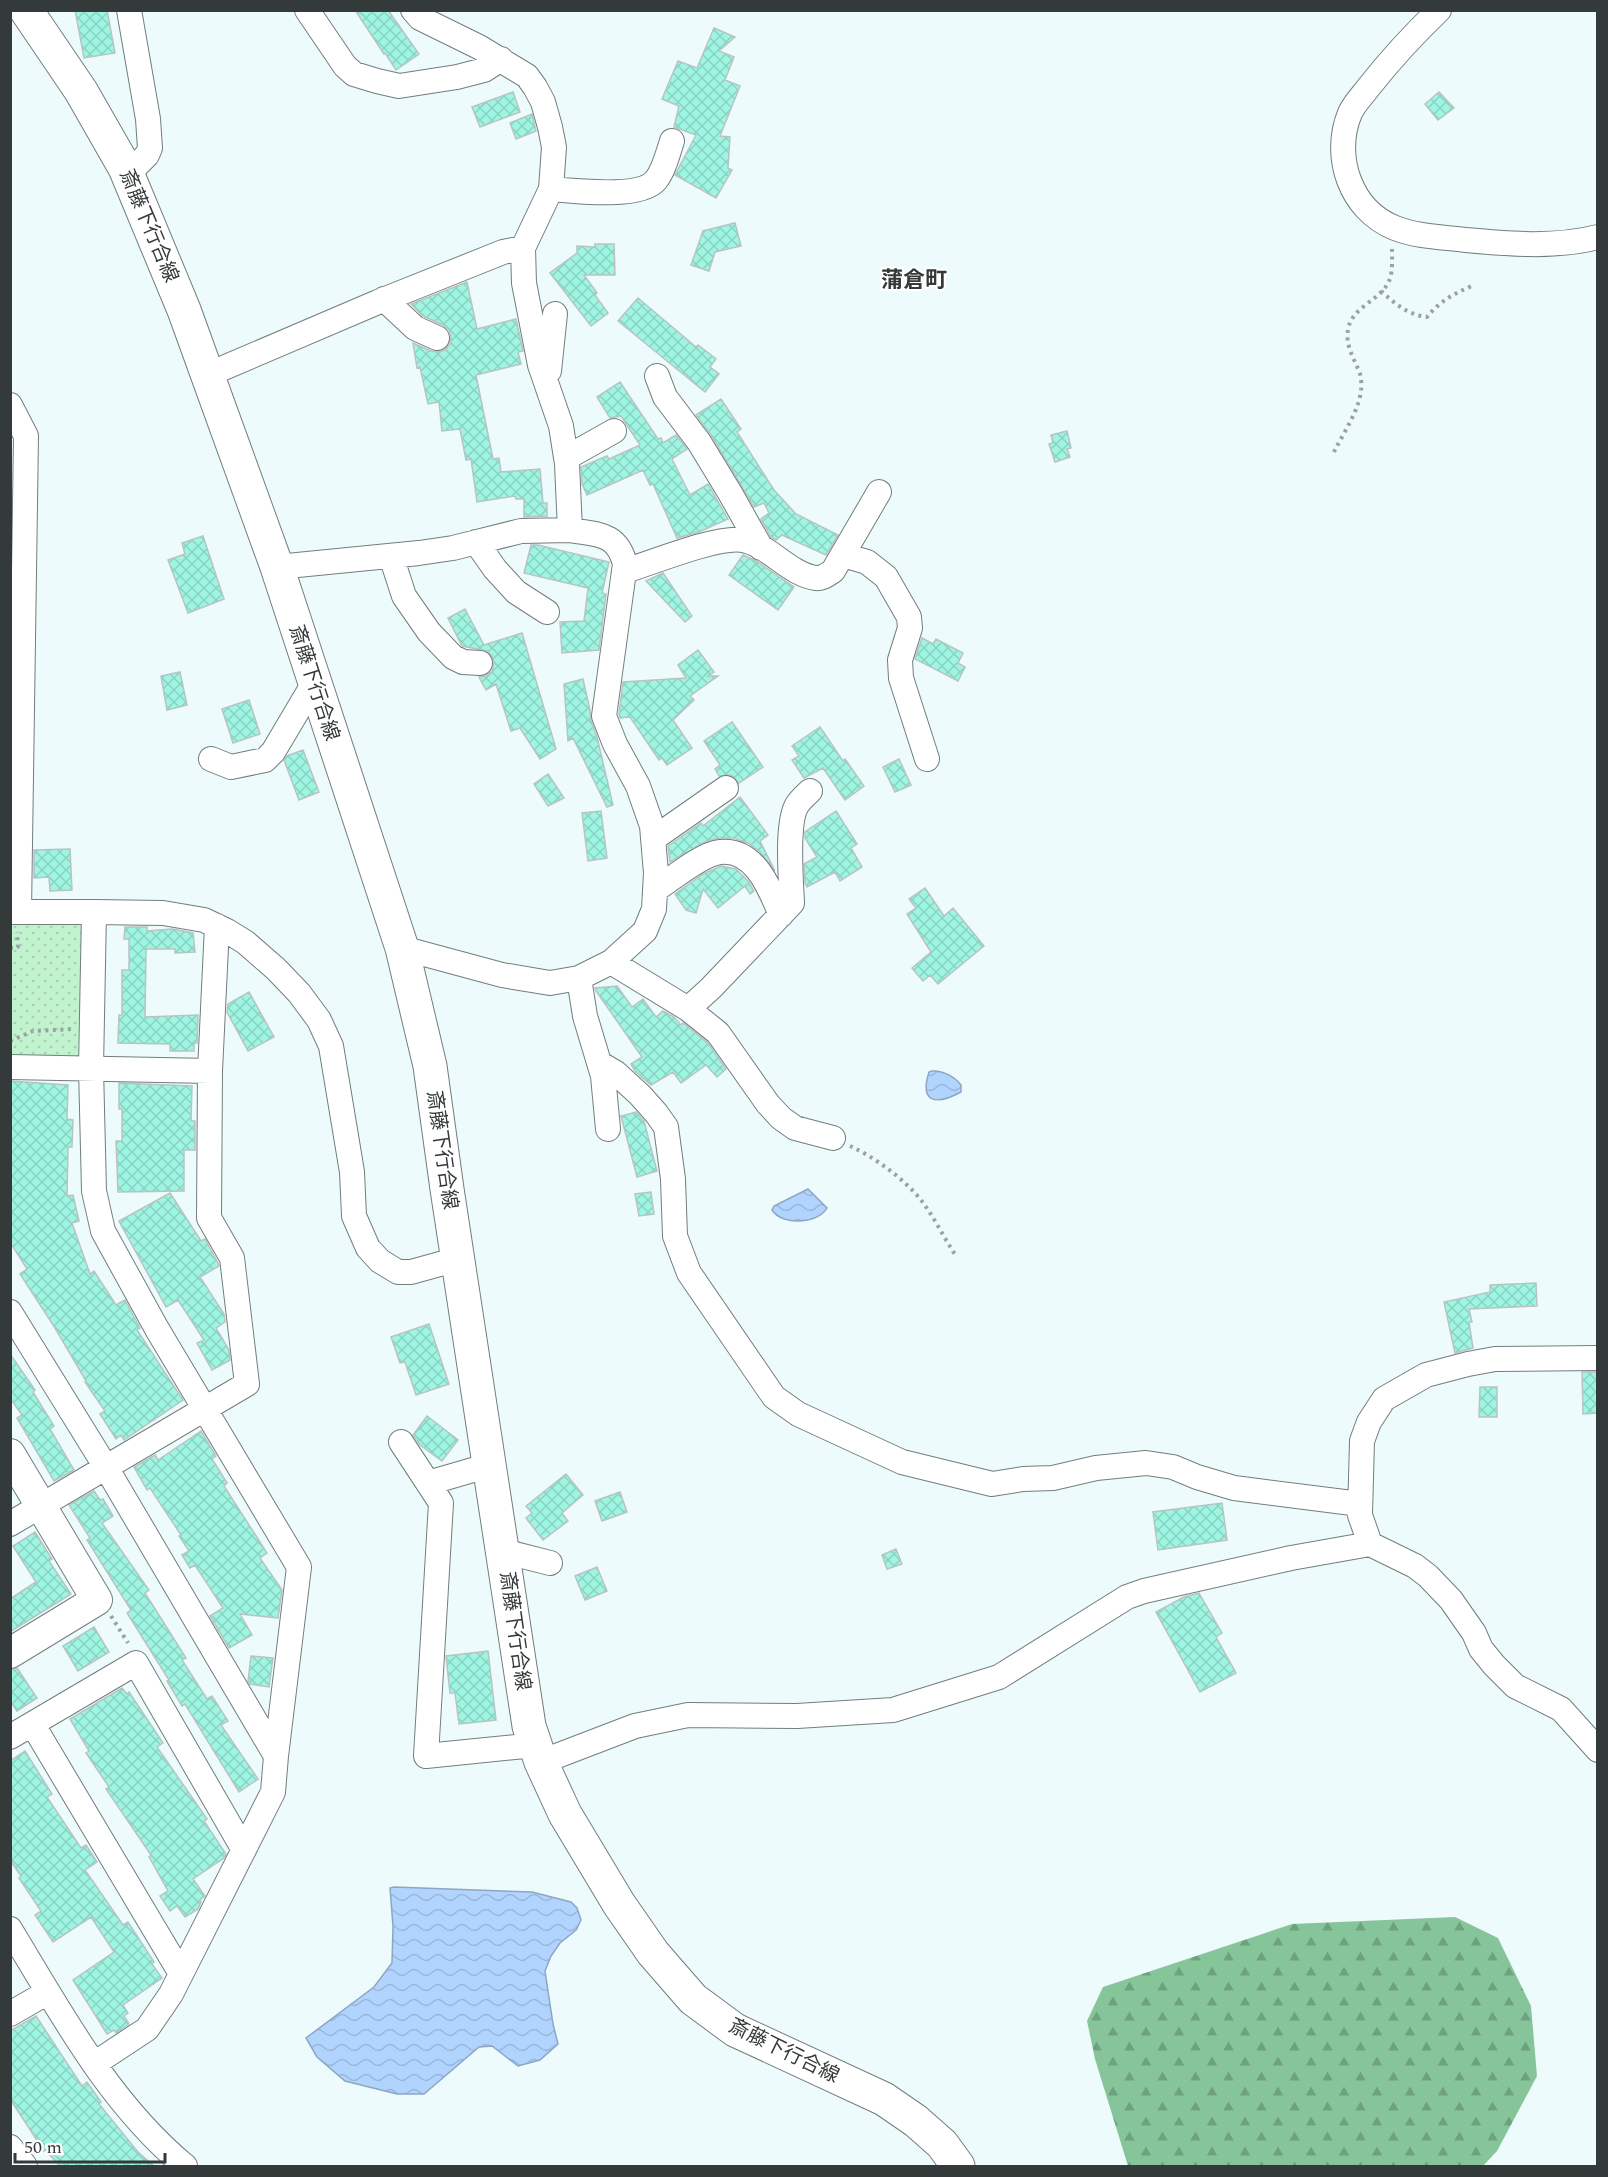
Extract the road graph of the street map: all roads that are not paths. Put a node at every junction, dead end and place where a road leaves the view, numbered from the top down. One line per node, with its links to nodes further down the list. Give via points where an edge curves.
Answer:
1 (26, 10): 8 (main road, 斎藤下行合線, via 81,91)
2 (129, 10): 8 (street, via 150,148)
3 (307, 10): 6 (street, via 345,66 354,74 377,81 399,86 457,77 484,70)
4 (413, 10): 6 (street, via 420,18)
5 (1439, 10): 10 (street, via 1391,58 1351,111 1342,157 1360,201 1394,227 1417,234 1532,244)
6 (501, 59): 9 (street, via 527,76 543,102 554,147)
7 (672, 141): 9 (street, via 656,181 644,189)
8 (128, 174): 15 (main road, 斎藤下行合線)
9 (551, 189): 11 (street)
10 (1598, 237)
11 (523, 248): 12 (street, via 503,252); 17 (street, via 524,283)
12 (384, 299): 14 (street, via 415,328); 15 (street)
13 (555, 314): 17 (street)
14 (437, 338)
15 (207, 375): 27 (main road, 斎藤下行合線)
16 (657, 376): 24 (street, via 665,397 699,442)
17 (547, 385): 20 (street, via 561,426)
18 (10, 405): 30 (street, via 26,436)
19 (614, 431): 20 (street)
20 (566, 458): 22 (street)
21 (879, 492): 25 (street)
22 (570, 530): 23 (street, via 521,531); 28 (street, via 615,541 622,551)
23 (476, 542): 26 (street); 29 (street, via 516,592)
24 (760, 548): 25 (street, via 816,578 833,571); 28 (street, via 741,540 728,540)
25 (843, 555): 34 (street, via 867,562 886,577 909,617 910,628 900,660 901,678)
26 (391, 556): 27 (street); 31 (street, via 404,596 429,632 453,657)
27 (276, 567): 32 (main road, 斎藤下行合線)
28 (626, 571): 37 (street, via 604,716 638,786)
29 (547, 612)
30 (17, 628): 39 (street)
31 (480, 663)
32 (315, 683): 33 (street, via 265,760 231,767); 43 (main road, 斎藤下行合線)
33 (210, 759)
34 (927, 759)
35 (726, 788): 37 (street)
36 (810, 791): 41 (street, via 792,816 792,903)
37 (653, 839): 38 (street)
38 (655, 890): 41 (street, via 703,858 733,852 749,861 766,881); 44 (street, via 654,909 645,931)
39 (15, 912): 40 (street)
40 (94, 912): 42 (street, via 172,914); 49 (street)
41 (781, 915): 46 (street)
42 (217, 926): 50 (street); 53 (street, via 245,942 276,969 319,1020 331,1046 352,1172 354,1216 368,1248 398,1272)
43 (402, 948): 45 (street, via 502,975 550,983); 53 (main road, 斎藤下行合線, via 430,1066)
44 (611, 963): 45 (street); 46 (street)
45 (579, 978): 47 (street)
46 (688, 1009): 52 (street, via 718,1033 781,1118 795,1128)
47 (599, 1063): 51 (street); 62 (street, via 640,1095 666,1128 675,1236 689,1273 774,1397 798,1414 902,1462 992,1484 1146,1463 1173,1467 1234,1488)
48 (10, 1067): 49 (street)
49 (91, 1068): 50 (street); 56 (street, via 94,1191 104,1231)
50 (210, 1071): 56 (street, via 209,1218 232,1258 247,1384)
51 (608, 1129)
52 (833, 1138)
53 (458, 1259): 59 (main road, 斎藤下行合線)
54 (10, 1312): 60 (street)
55 (1598, 1358): 62 (street, via 1495,1359 1468,1364 1426,1376 1384,1399 1362,1441)
56 (205, 1411): 60 (street); 73 (street, via 299,1567)
57 (401, 1442): 61 (street)
58 (10, 1454): 63 (street)
59 (490, 1465): 61 (street); 66 (main road, 斎藤下行合線)
60 (106, 1469): 63 (street); 73 (street)
61 (428, 1483): 72 (street, via 441,1503 426,1756)
62 (1360, 1504): 65 (street)
63 (40, 1505): 64 (street); 68 (street, via 97,1600)
64 (10, 1524)
65 (1370, 1544): 71 (street, via 1428,1576 1451,1600 1494,1665 1515,1686 1561,1709); 72 (street, via 1144,1591 1117,1603 999,1677 893,1710 797,1716 688,1716)
66 (503, 1551): 67 (street); 72 (main road, 斎藤下行合線, via 529,1726)
67 (550, 1563)
68 (10, 1653)
69 (33, 1725): 70 (street); 74 (street, via 136,1663); 76 (street)
70 (10, 1737)
71 (1598, 1750)
72 (538, 1753): 81 (main road, 斎藤下行合線, via 564,1814 619,1904 653,1953 693,1999 735,2030 884,2099 942,2144)
73 (276, 1756): 74 (street, via 273,1792)
74 (244, 1850): 76 (street)
75 (10, 1929): 77 (street)
76 (180, 1972): 79 (street, via 171,1994 147,2029)
77 (48, 1992): 78 (street); 79 (street)
78 (10, 2014)
79 (94, 2064): 80 (street, via 137,2121)
80 (185, 2166)
81 (958, 2166)

